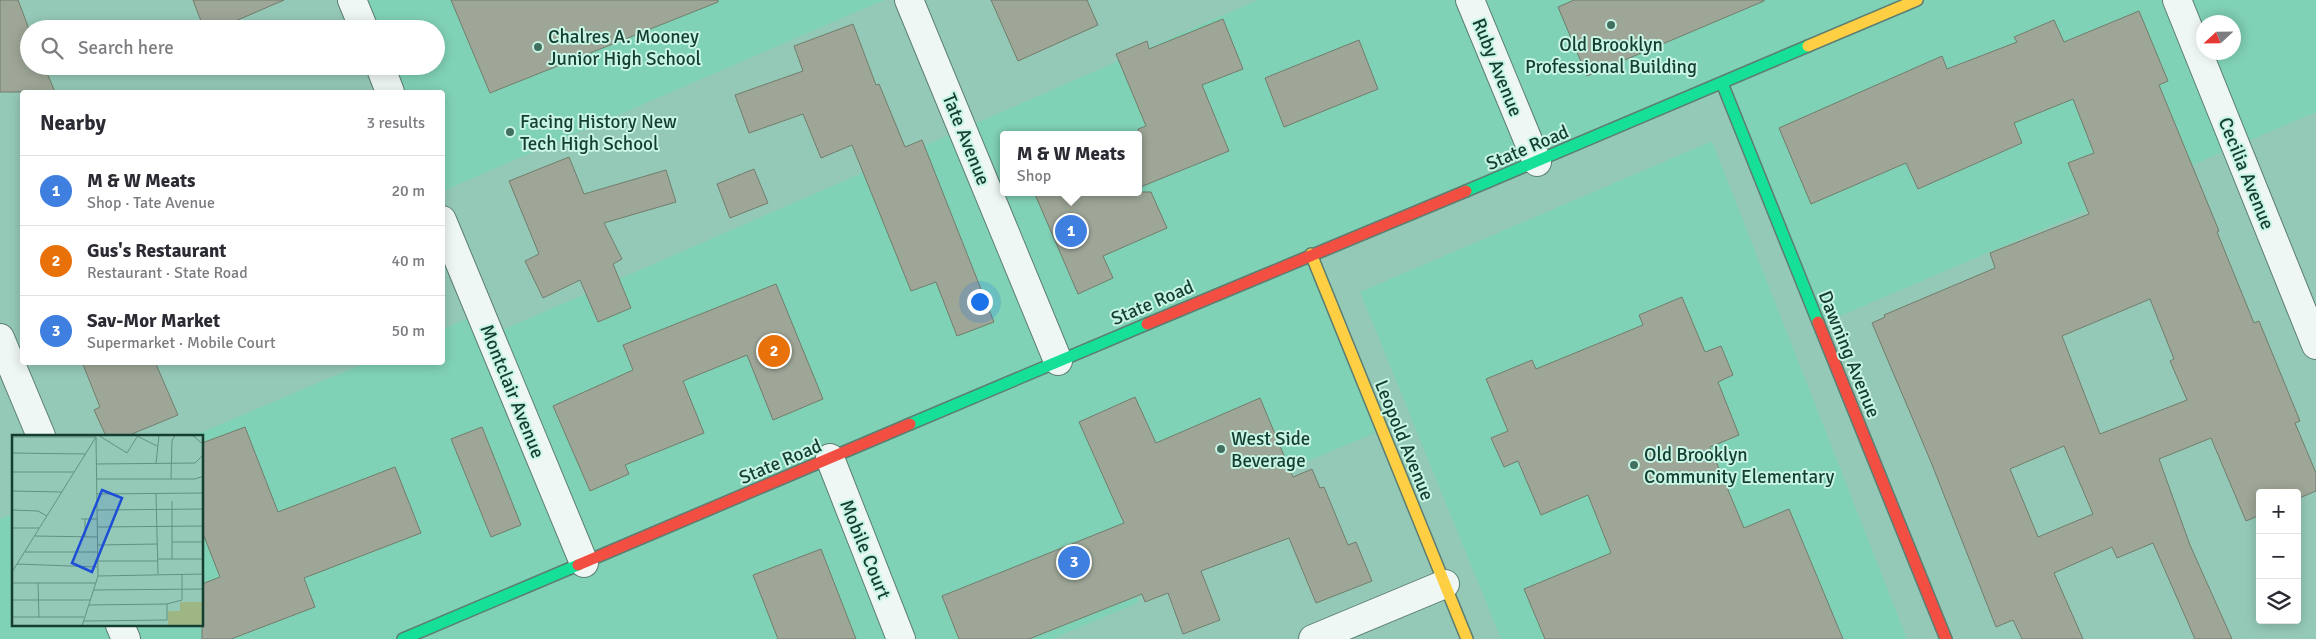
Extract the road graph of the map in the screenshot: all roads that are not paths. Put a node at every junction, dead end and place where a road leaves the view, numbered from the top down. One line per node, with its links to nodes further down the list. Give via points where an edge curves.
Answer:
1 (352, 0): 6 (street)
2 (909, 0): 15 (street, Tate Avenue)
3 (1470, 0): 10 (street, Ruby Avenue)
4 (1917, 0): 8 (main road, State Road)
5 (2177, 0): 14 (street, Cecilia Avenue)
6 (360, 20)
7 (383, 75): 9 (street)
8 (1722, 83): 10 (main road, State Road); 26 (main road, Dawning Avenue)
9 (389, 90)
10 (1537, 162): 12 (main road, State Road)
11 (445, 227): 18 (street, Montclair Avenue)
12 (1311, 254): 15 (main road, State Road); 19 (main road, Leopold Avenue)
13 (0, 338): 16 (street)
14 (2316, 346)
15 (1058, 361): 17 (main road, State Road)
16 (41, 435)
17 (830, 458): 18 (main road, State Road); 23 (street, Mobile Court)
18 (584, 563): 22 (main road, State Road)
19 (1445, 584): 24 (street); 25 (main road, Leopold Avenue)
20 (120, 626): 21 (street)
21 (126, 639)
22 (402, 639)
23 (901, 639)
24 (1312, 639)
25 (1467, 639)
26 (1946, 639)

